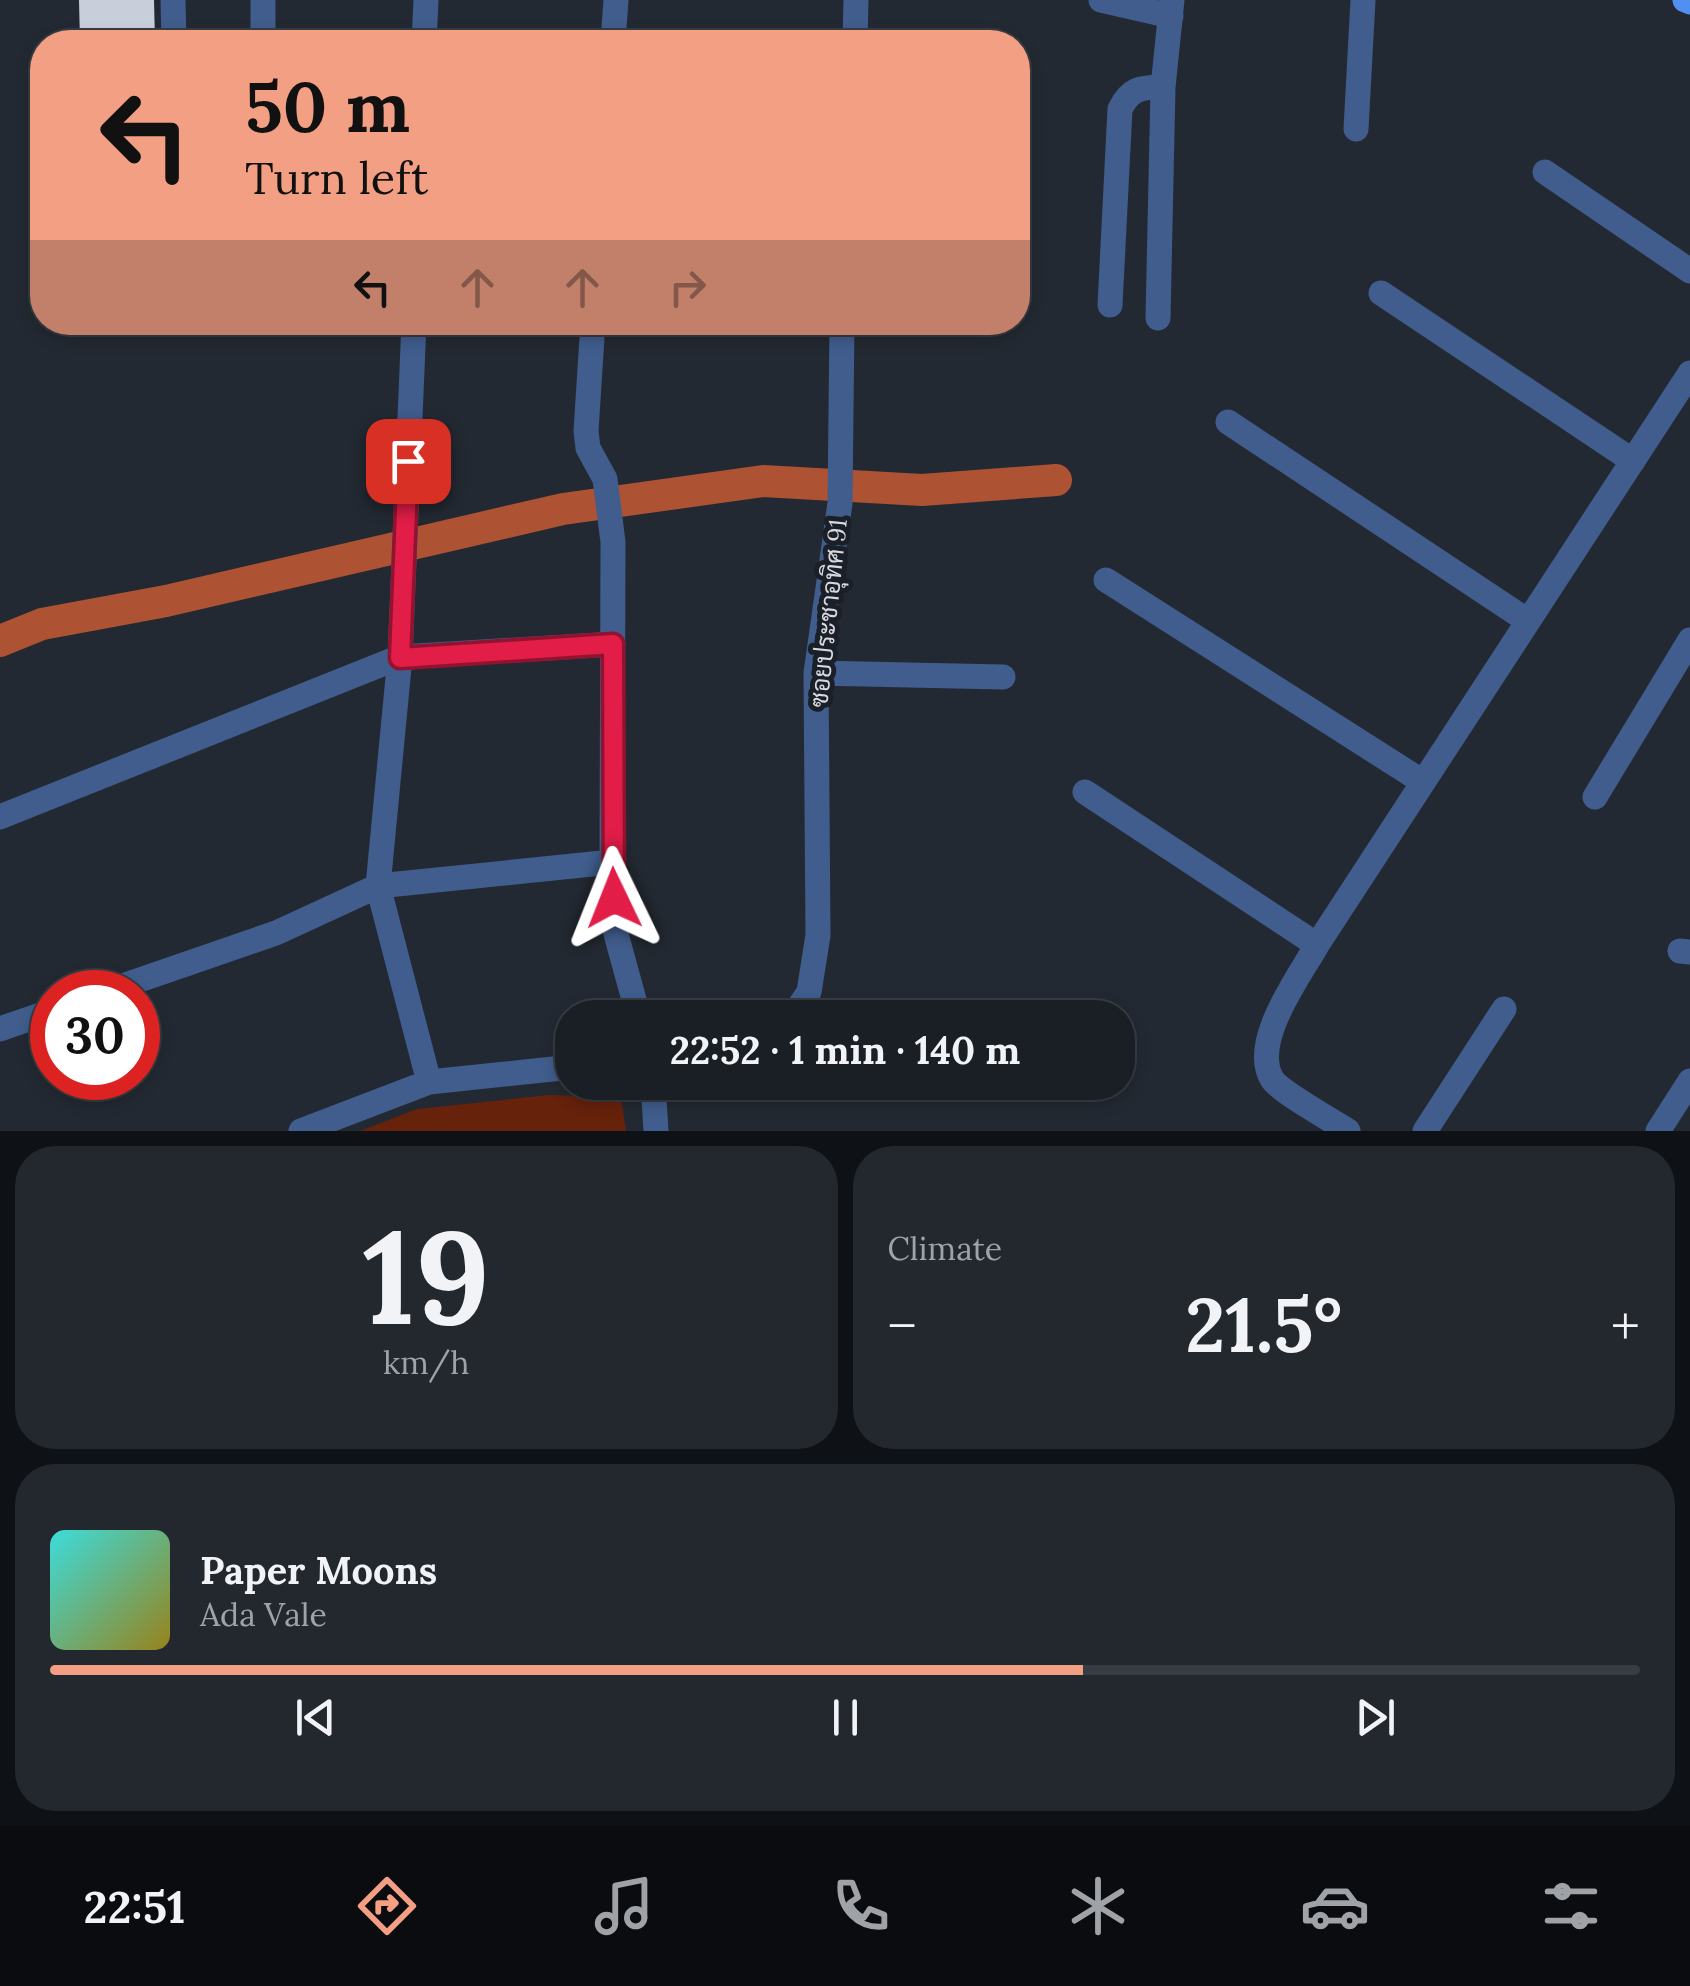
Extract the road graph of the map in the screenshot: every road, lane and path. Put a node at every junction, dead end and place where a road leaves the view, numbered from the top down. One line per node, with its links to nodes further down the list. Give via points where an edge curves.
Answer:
1 (174, 0): 9 (street)
2 (264, 0): 10 (street)
3 (426, 0): 11 (street)
4 (616, 0): 12 (street)
5 (856, 0): 13 (street)
6 (1102, 0): 8 (street)
7 (1363, 0): 15 (street)
8 (1172, 8): 14 (street)
9 (174, 30)
10 (263, 30)
11 (425, 30)
12 (614, 30)
13 (855, 30)
14 (1163, 87): 19 (street, via 1128,94 1120,110); 20 (street)
15 (1356, 129)
16 (1545, 172): 17 (street)
17 (1690, 271)
18 (1381, 293): 26 (street)
19 (1110, 305)
20 (1158, 318)
21 (413, 335): 31 (street)
22 (592, 335): 30 (street, via 586,431 605,478)
23 (842, 335): 32 (street, ซอยประชาอุทิศ 91, via 840,503)
24 (1690, 373): 26 (street)
25 (1228, 422): 28 (street)
26 (1633, 461): 28 (street)
27 (1106, 580): 36 (street)
28 (1528, 622): 36 (street)
29 (1690, 640): 34 (street)
30 (613, 644): 31 (street); 40 (street)
31 (400, 658): 39 (street); 41 (street)
32 (816, 672): 33 (street); 45 (street, ซอยประชาอุทิศ 91, via 818,934)
33 (1004, 678)
34 (1667, 678): 35 (street); 38 (street)
35 (1690, 691)
36 (1424, 782): 42 (street)
37 (1084, 792): 42 (street)
38 (1595, 797)
39 (0, 817)
40 (612, 862): 41 (street); 44 (street, via 616,934)
41 (378, 886): 43 (street, via 276,934); 51 (street)
42 (1317, 945): 55 (street, via 1270,1031 1265,1058 1272,1081)
43 (160, 973)
44 (635, 1000)
45 (804, 1000)
46 (1504, 1009): 56 (street)
47 (30, 1019): 48 (street)
48 (0, 1029)
49 (555, 1069): 51 (street)
50 (1690, 1081): 57 (street)
51 (429, 1082): 53 (street)
52 (654, 1100): 54 (street)
53 (300, 1131)
54 (656, 1131)
55 (1348, 1131)
56 (1425, 1131)
57 (1658, 1131)

